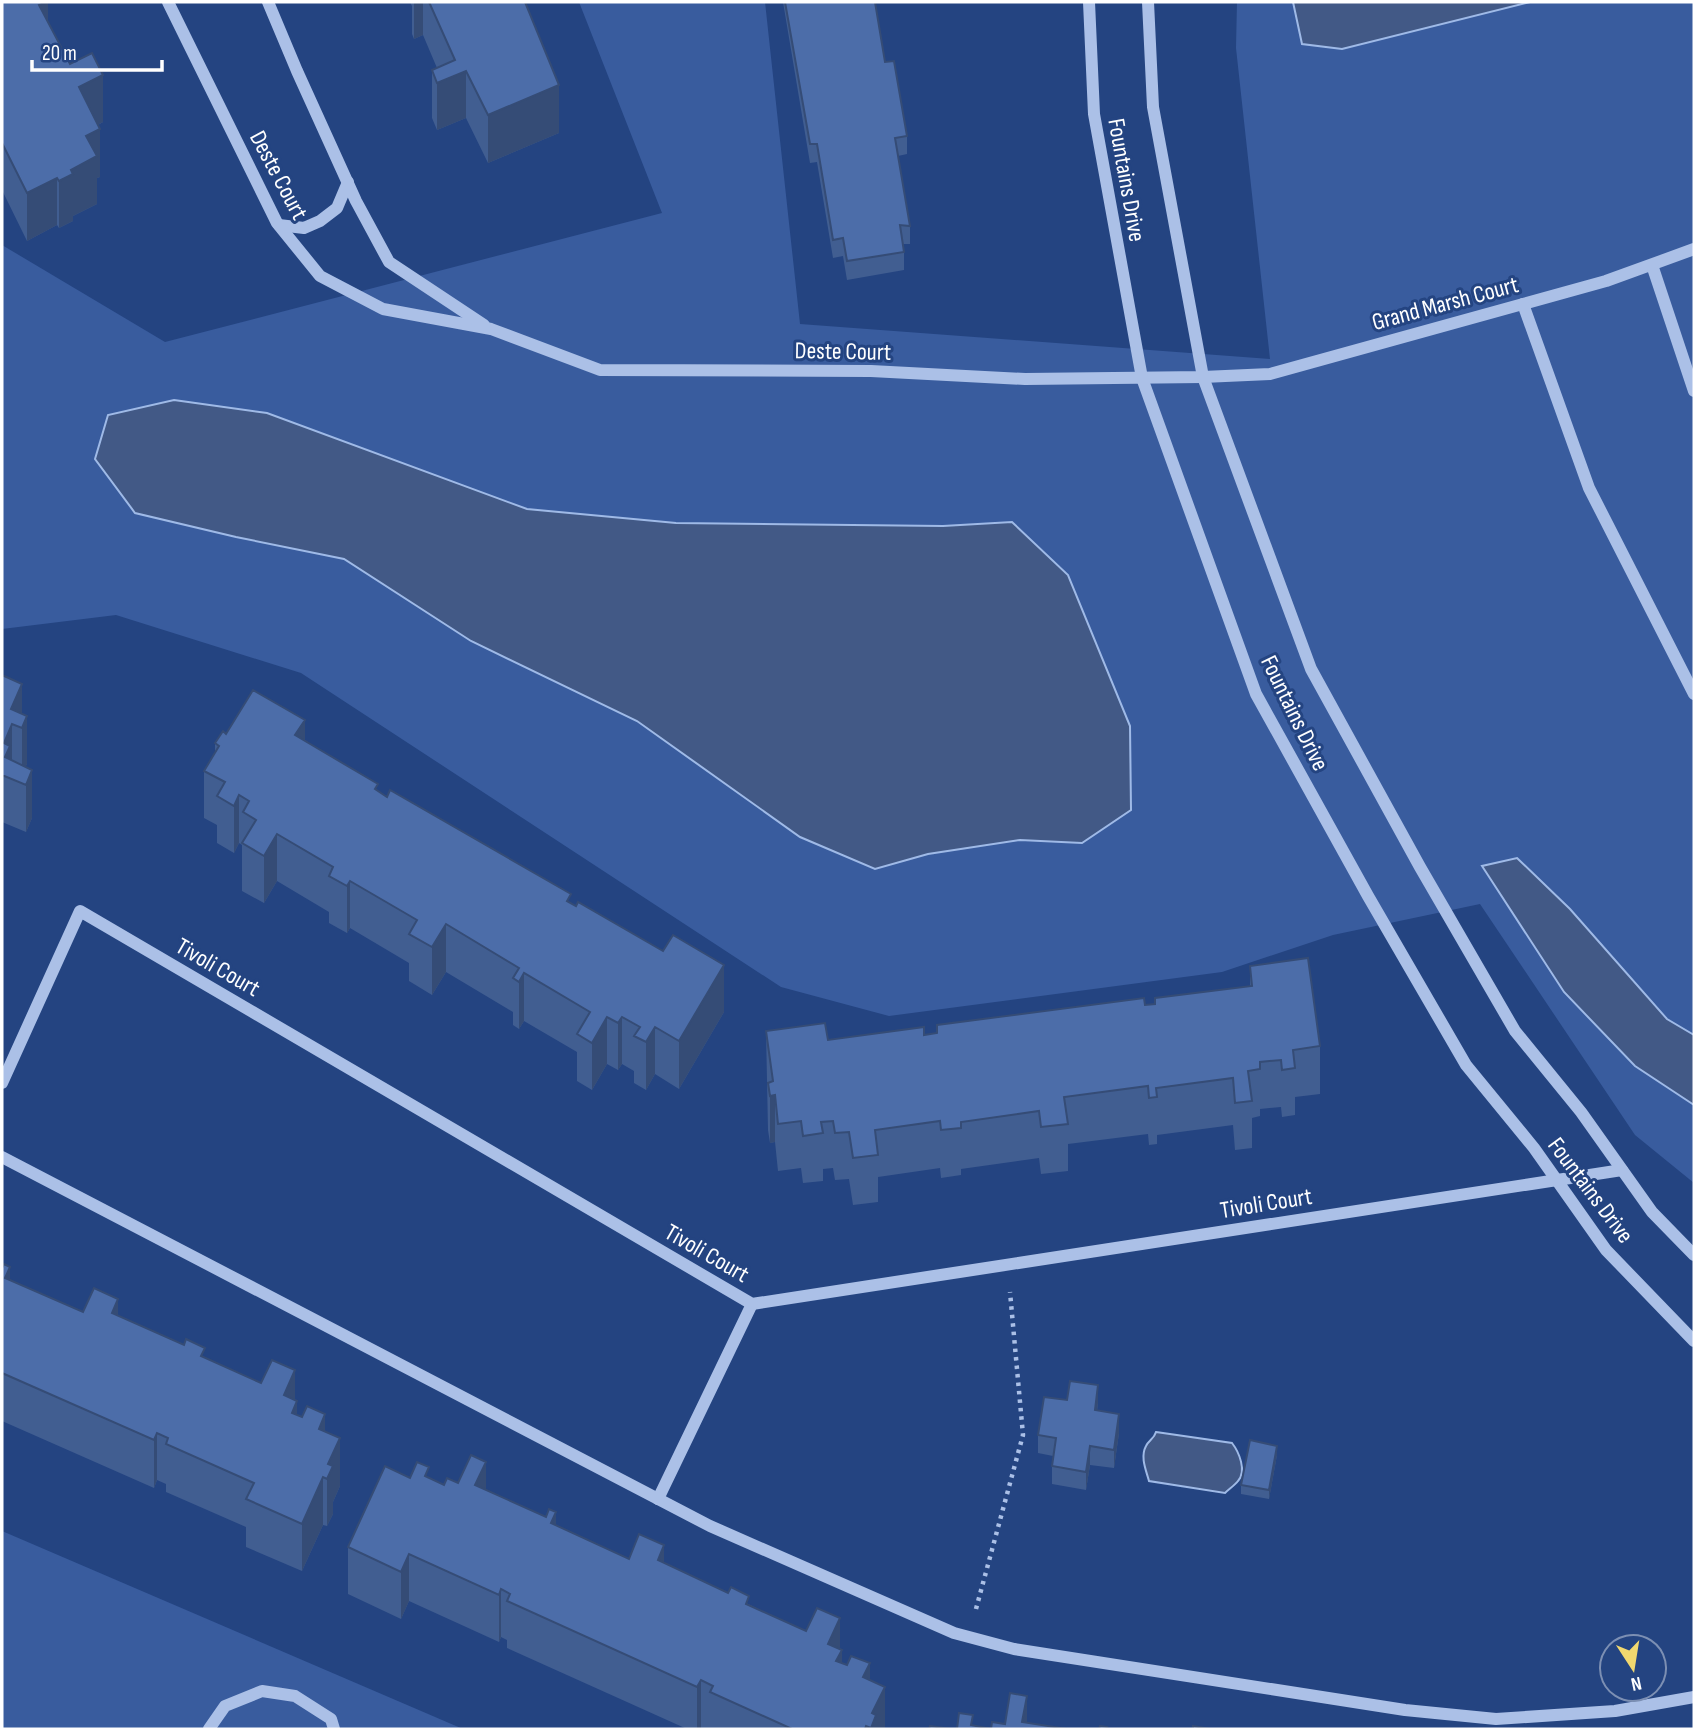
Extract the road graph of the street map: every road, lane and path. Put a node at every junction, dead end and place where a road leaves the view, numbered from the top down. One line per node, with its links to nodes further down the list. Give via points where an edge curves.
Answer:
1 (168, 2): 6 (street, Deste Court)
2 (268, 2): 5 (street, Deste Court)
3 (1089, 2): 12 (street, Fountains Drive, via 1094,114)
4 (1148, 2): 11 (street, Fountains Drive, via 1153,107)
5 (348, 182): 6 (street, via 337,208 320,221 304,228); 10 (street, Deste Court, via 389,262)
6 (279, 225): 10 (street, Deste Court, via 320,276 383,309)
7 (1694, 249): 8 (street, Grand Marsh Court)
8 (1652, 264): 9 (street, Grand Marsh Court); 13 (street)
9 (1523, 304): 11 (street, Grand Marsh Court, via 1270,374); 14 (street, via 1589,488)
10 (491, 329): 12 (street, Deste Court, via 600,370)
11 (1203, 377): 12 (street, Deste Court); 17 (street, Fountains Drive, via 1311,669 1515,1031)
12 (1142, 378): 18 (street, Fountains Drive, via 1256,694 1466,1065)
13 (1694, 391)
14 (1694, 694)
15 (2, 1083): 21 (street, Tivoli Court, via 80,911)
16 (2, 1157): 23 (street)
17 (1622, 1170): 18 (street, Tivoli Court); 19 (street, Fountains Drive, via 1652,1212)
18 (1556, 1180): 20 (street, Tivoli Court); 22 (street, Fountains Drive, via 1606,1250)
19 (1694, 1255)
20 (1006, 1265): 21 (street, Tivoli Court); 24 (path, via 1023,1435)
21 (752, 1304): 23 (street)
22 (1694, 1341)
23 (658, 1499): 24 (street, via 722,1532)
24 (968, 1637): 25 (street, via 1014,1649 1405,1710 1496,1719 1615,1710)
25 (1694, 1697)
26 (209, 1729): 27 (street, via 225,1706 262,1691 295,1696 331,1719)
27 (334, 1729)

